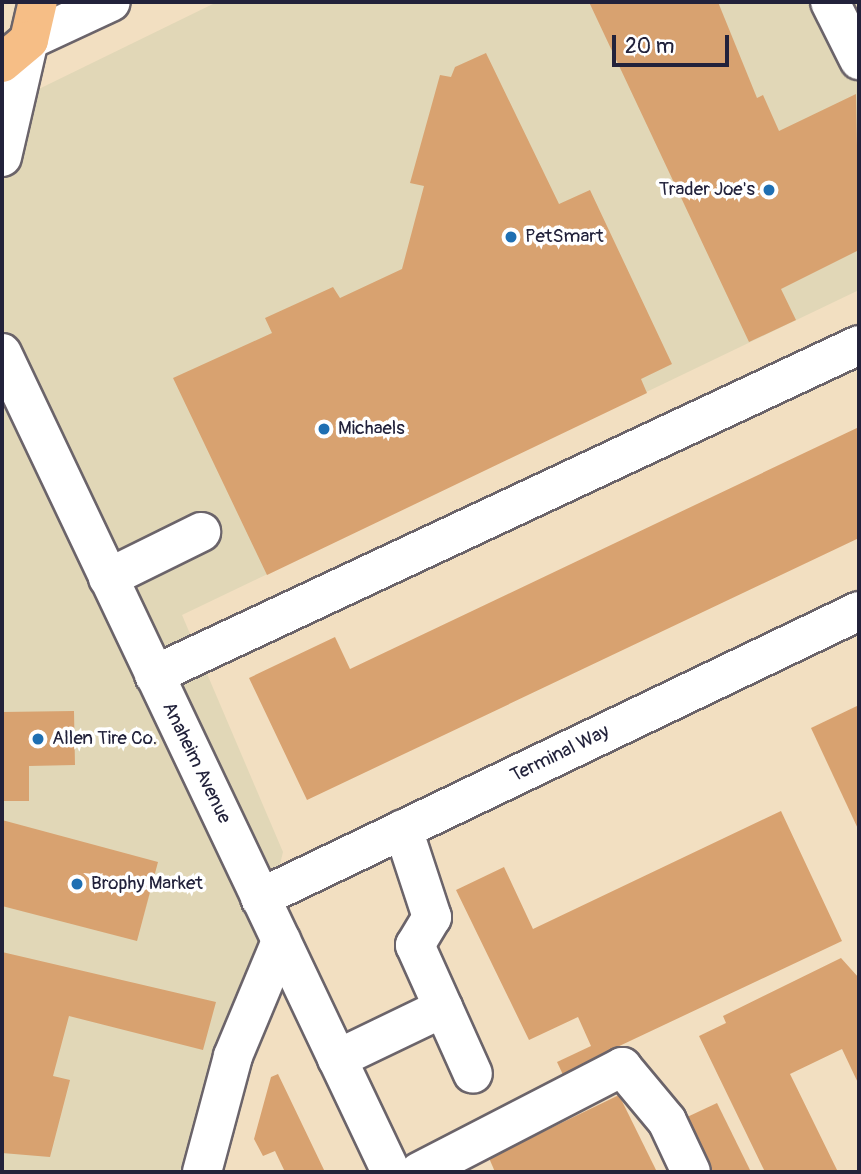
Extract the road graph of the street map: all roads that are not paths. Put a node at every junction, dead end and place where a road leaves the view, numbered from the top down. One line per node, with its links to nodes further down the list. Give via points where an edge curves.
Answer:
1 (38, 2): 4 (main road)
2 (111, 2): 4 (street)
3 (831, 2): 5 (street)
4 (11, 45): 6 (street)
5 (859, 60)
6 (2, 157)
7 (859, 345): 13 (street)
8 (2, 353): 9 (street, Anaheim Avenue)
9 (15, 420): 11 (street, Anaheim Avenue)
10 (201, 532): 11 (street)
11 (108, 578): 13 (street, Anaheim Avenue)
12 (859, 611): 14 (street, Terminal Way)
13 (154, 675): 15 (street, Anaheim Avenue)
14 (403, 829): 15 (street, Terminal Way); 17 (street, via 432,917 415,945)
15 (260, 898): 16 (street, Anaheim Avenue)
16 (281, 941): 18 (street, Anaheim Avenue); 20 (street, via 233,1056)
17 (443, 1008): 18 (street); 19 (street)
18 (337, 1059): 21 (street, Anaheim Avenue)
19 (473, 1074)
20 (202, 1172)
21 (391, 1172)
22 (419, 1172): 23 (street, via 622,1067 667,1121)
23 (691, 1172)

